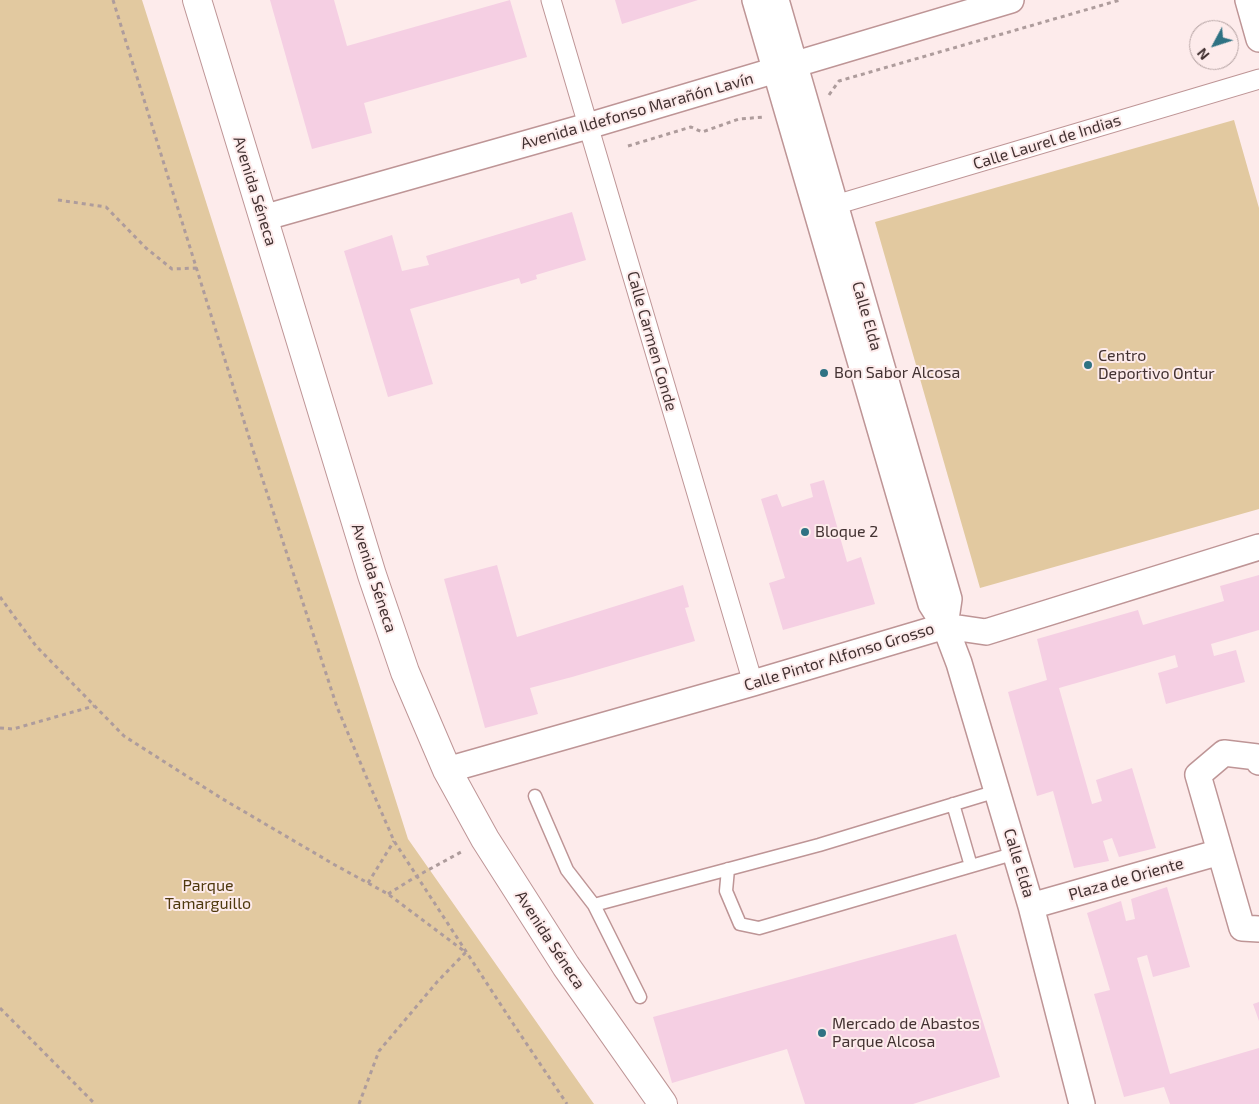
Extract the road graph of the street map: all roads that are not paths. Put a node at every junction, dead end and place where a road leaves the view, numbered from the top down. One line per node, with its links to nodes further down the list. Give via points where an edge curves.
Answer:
1 (197, 0): 12 (street, Avenida Séneca)
2 (551, 0): 10 (street, Calle Carmen Conde)
3 (755, 0): 8 (street)
4 (776, 0): 8 (street)
5 (1011, 0): 8 (street, Avenida Ildefonso Marañón Lavín)
6 (1248, 0): 7 (street)
7 (1259, 39)
8 (785, 67): 10 (street, Avenida Ildefonso Marañón Lavín); 11 (street, Calle Elda); 14 (street, Calle Elda, via 931,604)
9 (1259, 79): 11 (street, Calle Laurel de Indias)
10 (588, 126): 12 (street, Avenida Ildefonso Marañón Lavín); 15 (street, Calle Carmen Conde)
11 (835, 205): 14 (street, Calle Elda, via 949,598)
12 (263, 218): 17 (street, Avenida Séneca, via 372,575 405,672)
13 (1259, 547): 14 (street, Calle Pintor Alfonso Grosso, via 986,632)
14 (945, 626): 15 (street, Calle Pintor Alfonso Grosso); 18 (street, Calle Elda)
15 (753, 683): 17 (street, Calle Pintor Alfonso Grosso)
16 (1259, 762): 21 (street, via 1257,757 1224,753 1198,775)
17 (447, 770): 29 (street, Avenida Séneca, via 485,838 566,966)
18 (997, 791): 20 (lane); 22 (street, Calle Elda)
19 (535, 796): 25 (lane, via 566,870)
20 (953, 804): 23 (lane); 24 (lane)
21 (1220, 852): 26 (street, Plaza de Oriente); 27 (street, via 1242,928)
22 (1016, 853): 23 (lane); 26 (street, Calle Elda)
23 (972, 866): 24 (lane, via 759,928 740,924 726,891)
24 (728, 869): 25 (lane)
25 (594, 905): 28 (lane)
26 (1032, 906): 30 (street, Calle Elda)
27 (1259, 929)
28 (640, 997)
29 (663, 1104)
30 (1082, 1104)

